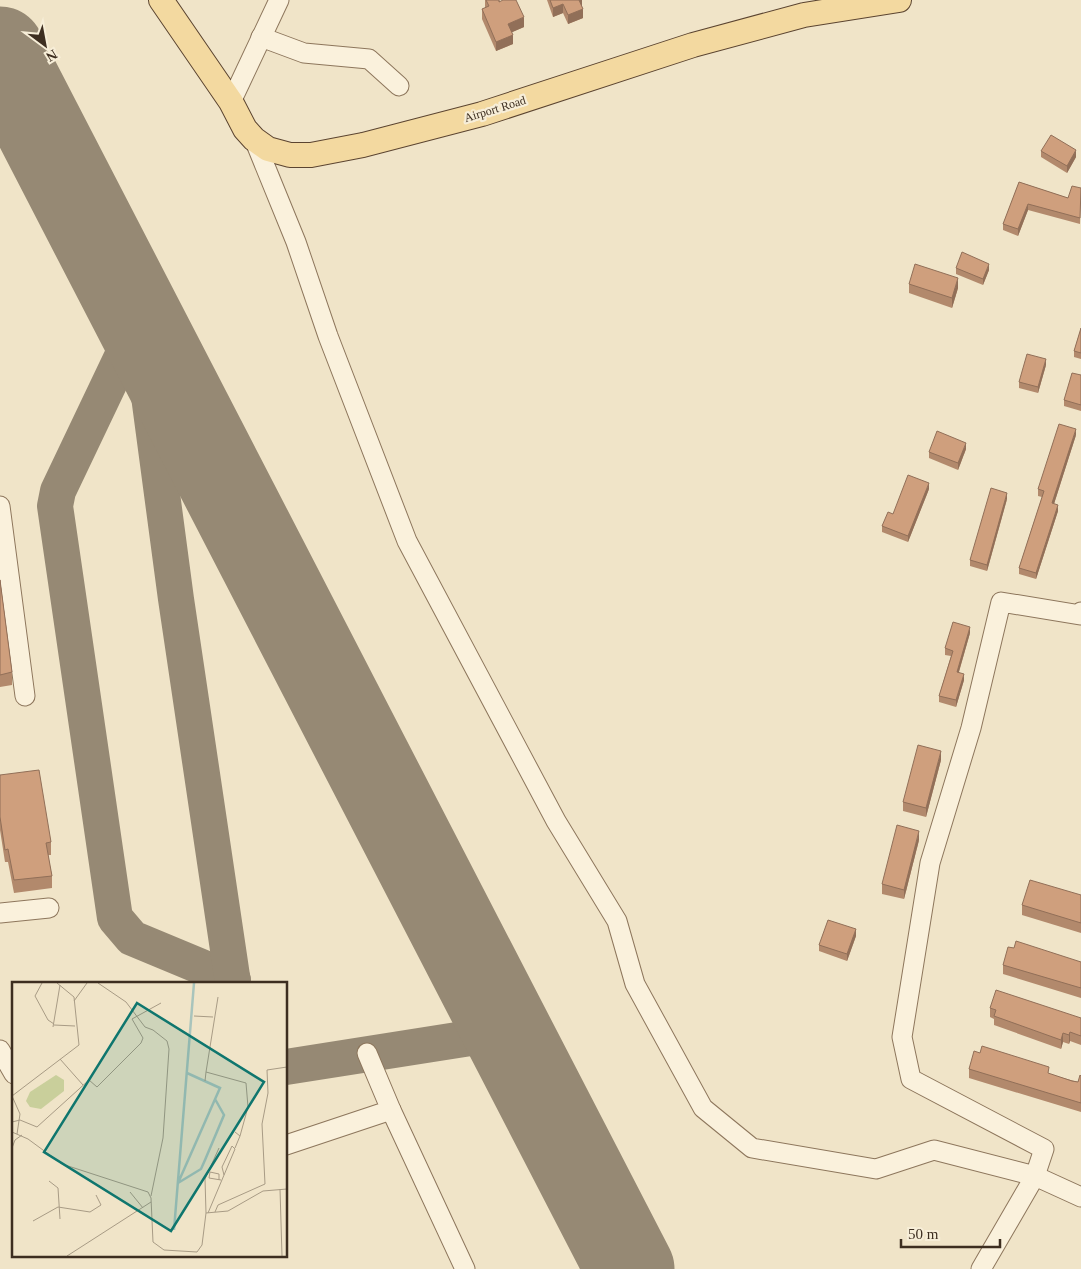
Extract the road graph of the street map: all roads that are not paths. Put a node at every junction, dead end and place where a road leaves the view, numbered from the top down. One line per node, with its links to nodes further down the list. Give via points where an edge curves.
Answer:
1 (161, 0): 6 (main road, Airport Road)
2 (279, 0): 4 (street)
3 (898, 0): 7 (main road, Airport Road, via 804,15 693,45 482,114 362,145 311,155 290,155 268,149)
4 (261, 38): 5 (street, via 304,53 368,59); 6 (street)
5 (399, 86)
6 (231, 102): 7 (main road, Airport Road)
7 (254, 140): 18 (street, via 296,242 328,336 407,541 556,821 617,921 635,984 703,1108 752,1148 876,1169 934,1150)
8 (0, 506): 10 (street)
9 (1081, 612): 18 (street, via 1080,615 1001,602 971,728 930,863 902,1037 911,1079 1044,1149)
10 (25, 696)
11 (49, 908): 12 (street)
12 (0, 913)
13 (0, 1050): 15 (street)
14 (367, 1053): 16 (street)
15 (12, 1071)
16 (392, 1110): 17 (street); 20 (street)
17 (288, 1144)
18 (1035, 1176): 19 (street); 21 (street)
19 (1081, 1197)
20 (465, 1269)
21 (981, 1269)

